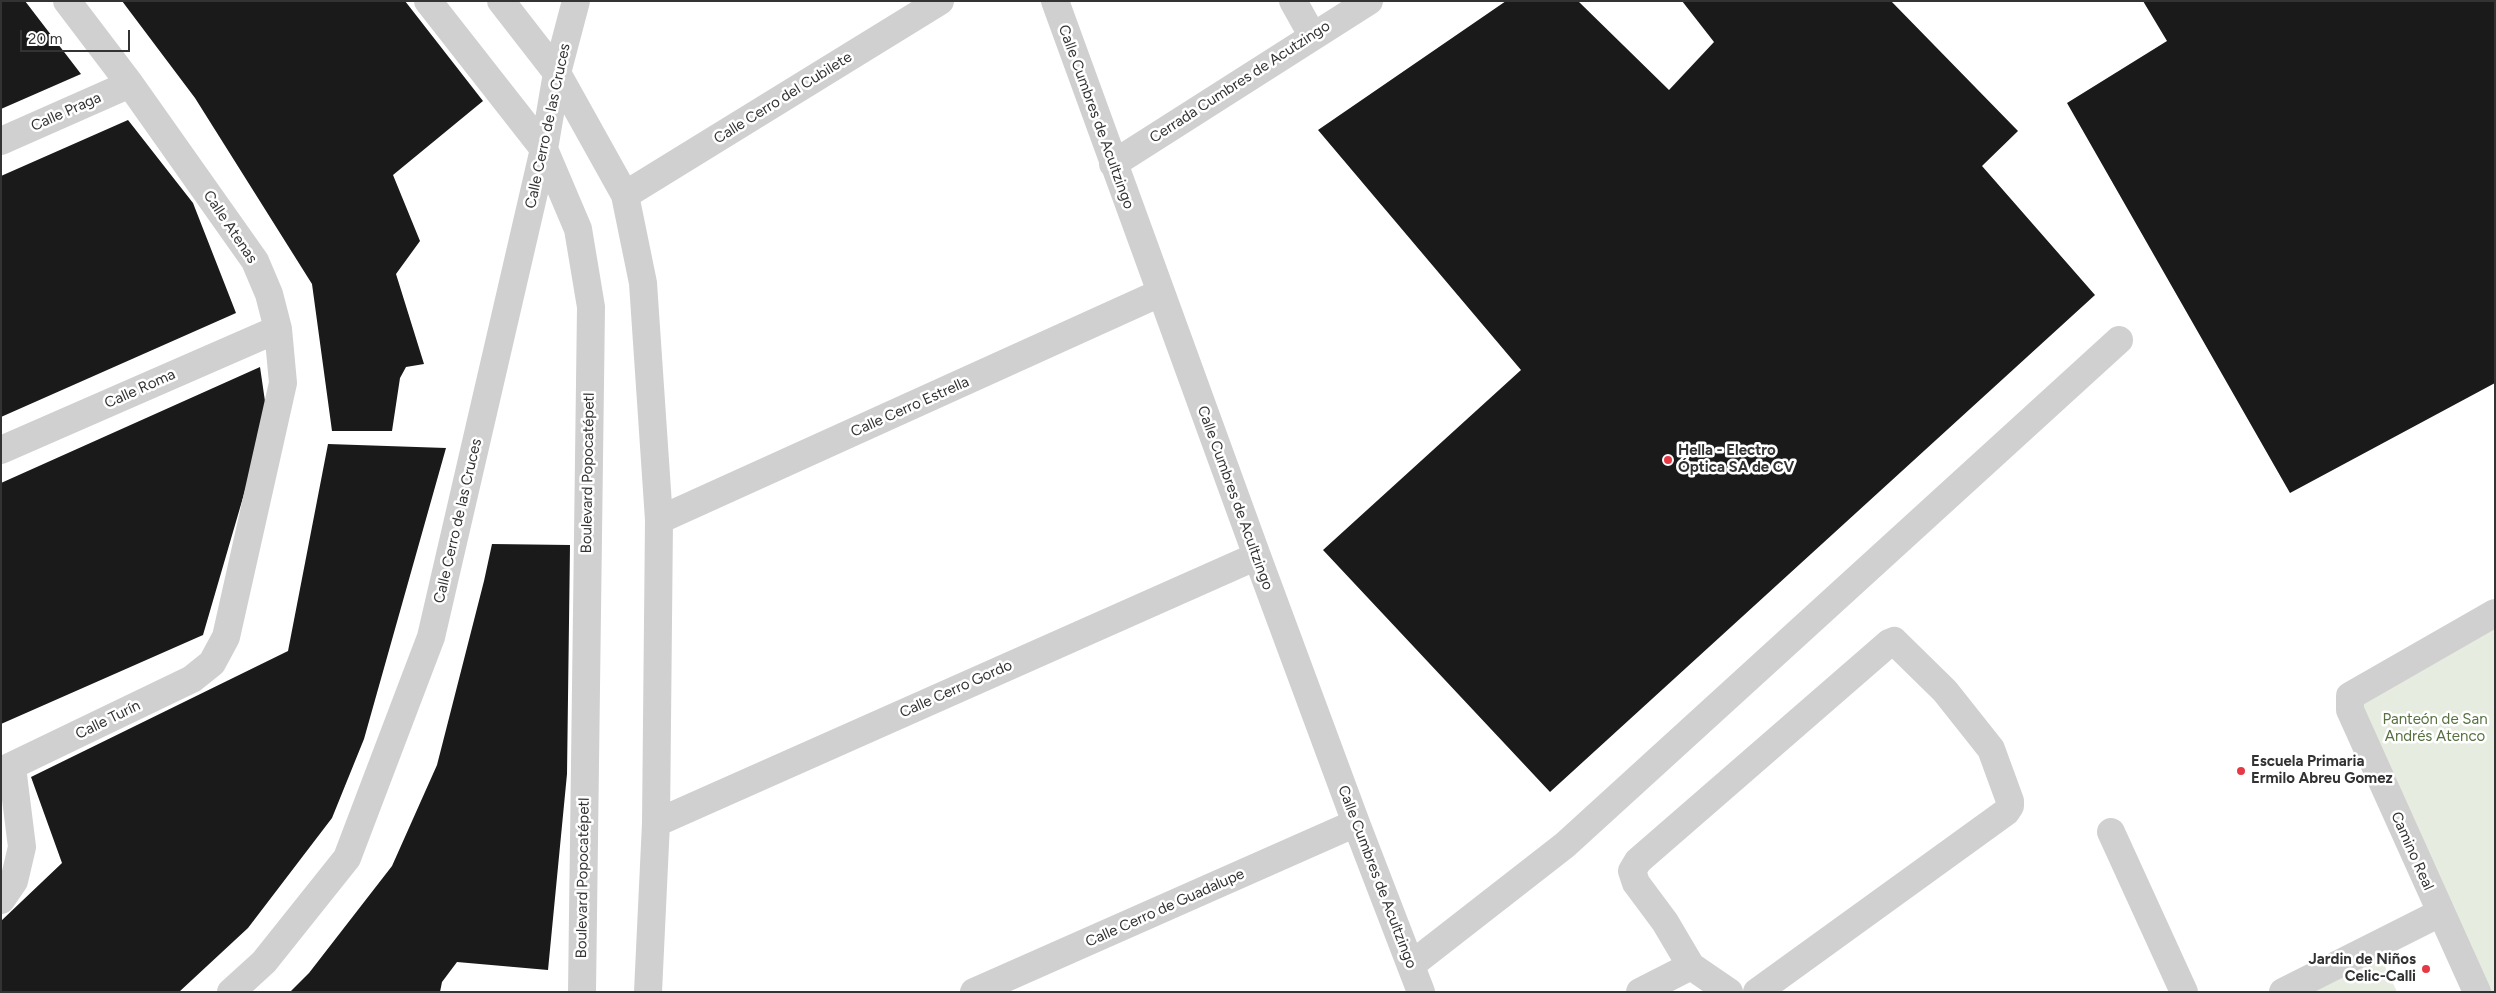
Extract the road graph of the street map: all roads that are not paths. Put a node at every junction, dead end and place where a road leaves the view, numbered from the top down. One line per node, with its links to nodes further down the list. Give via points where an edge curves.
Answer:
1 (67, 1): 11 (street, Calle Atenas)
2 (428, 1): 13 (street, Boulevard Popocatépetl)
3 (502, 1): 10 (street)
4 (576, 1): 10 (street, Calle Cerro de las Cruces)
5 (940, 1): 15 (street, Calle Cerro del Cubilete)
6 (1055, 1): 14 (street, Calle Cumbres de Acultzingo)
7 (1293, 1): 9 (street)
8 (1369, 1): 9 (street, Cerrada Cumbres de Acutzingo)
9 (1312, 35): 14 (street, Cerrada Cumbres de Acutzingo)
10 (557, 73): 13 (street, Calle Cerro de las Cruces); 15 (street)
11 (130, 84): 12 (street, Calle Praga); 17 (street, Calle Atenas, via 255,261 269,294)
12 (1, 141)
13 (544, 149): 33 (street, Calle Cerro de las Cruces, via 431,637 347,858 264,962); 34 (street, Boulevard Popocatépetl, via 578,229 590,307)
14 (1113, 164): 16 (street, Calle Cumbres de Acultzingo)
15 (625, 196): 20 (street, via 643,283)
16 (1160, 293): 20 (street, Calle Cerro Estrella); 21 (street, Calle Cumbres de Acultzingo)
17 (278, 329): 19 (street, Calle Roma); 23 (street, Calle Atenas, via 283,383 226,637)
18 (2119, 340): 30 (street, via 1565,845)
19 (1, 450)
20 (659, 520): 25 (street)
21 (1257, 556): 25 (street, Calle Cerro Gordo); 26 (street, Calle Cumbres de Acultzingo)
22 (2495, 613): 29 (street, Camino Real, via 2350,696 2350,710)
23 (212, 663): 24 (street, Calle Turín, via 192,679)
24 (7, 769): 28 (street, via 22,847 14,881)
25 (656, 823): 35 (street)
26 (1356, 823): 30 (street, Calle Cumbres de Acultzingo); 36 (street, Calle Cerro de Guadalupe)
27 (2111, 832): 40 (street)
28 (1, 900)
29 (2440, 913): 41 (street); 42 (street, Camino Real)
30 (1411, 965): 37 (street, Calle Cumbres de Acultzingo)
31 (1691, 966): 32 (street); 38 (street); 39 (street, via 1665,922 1636,883 1632,871 1638,861 1894,641 1945,691 1991,749 2010,801 2006,812)
32 (1645, 989)
33 (231, 992)
34 (582, 992)
35 (648, 992)
36 (974, 992)
37 (1421, 992)
38 (1729, 992)
39 (1757, 992)
40 (2184, 992)
41 (2284, 992)
42 (2477, 992)

